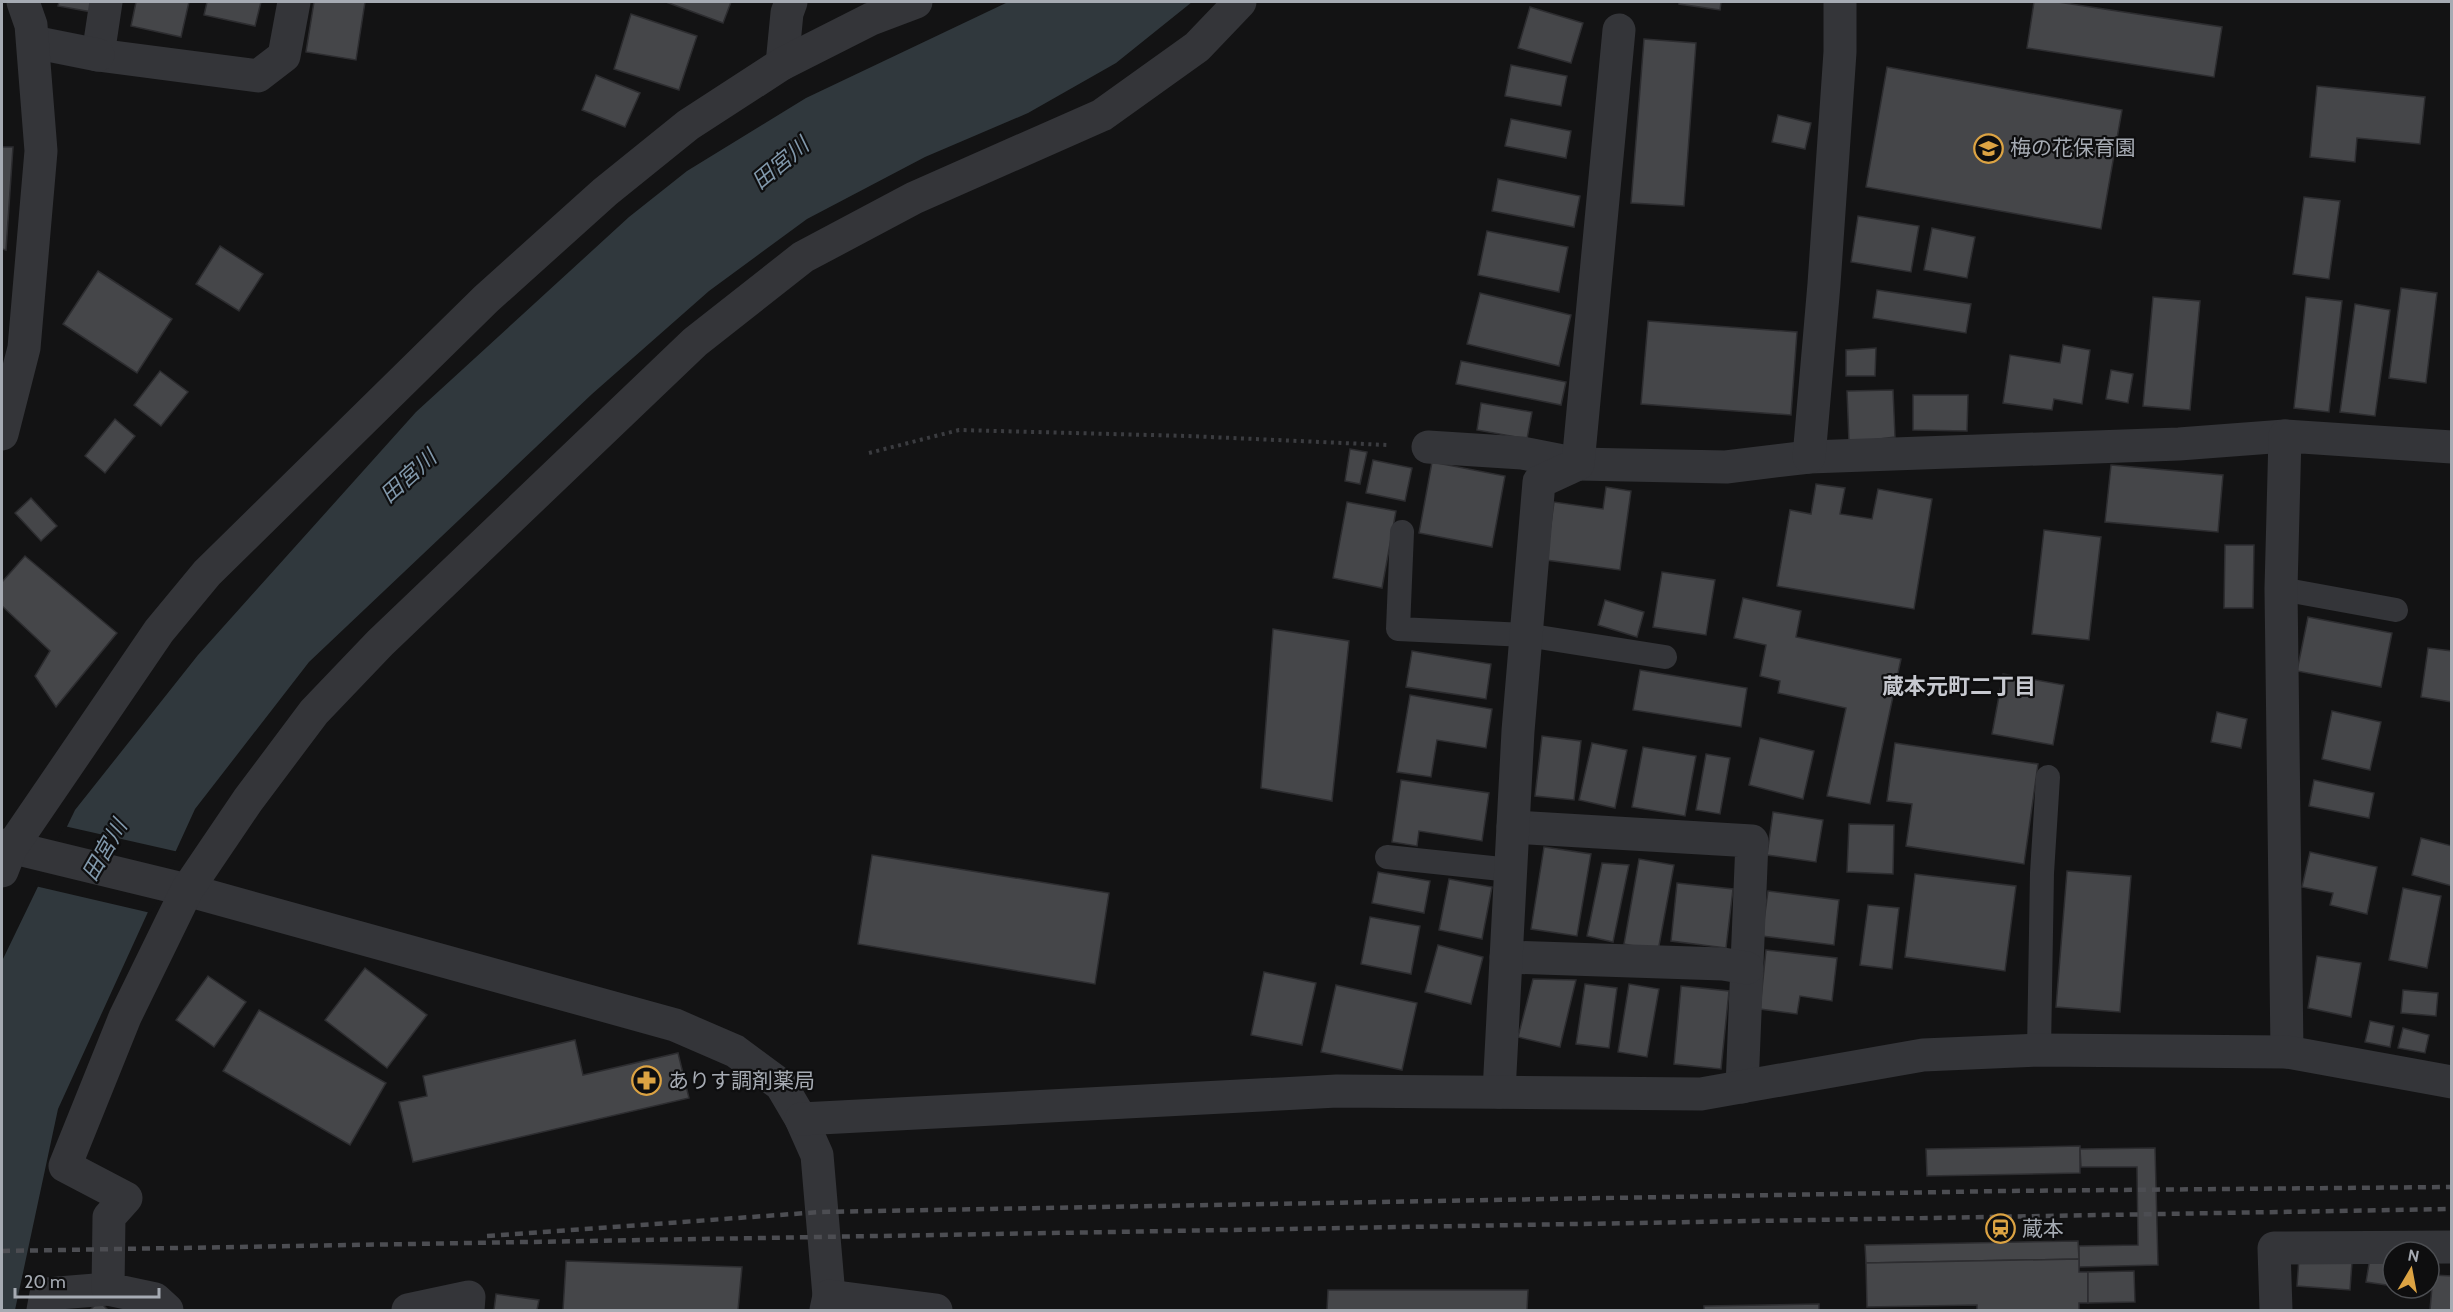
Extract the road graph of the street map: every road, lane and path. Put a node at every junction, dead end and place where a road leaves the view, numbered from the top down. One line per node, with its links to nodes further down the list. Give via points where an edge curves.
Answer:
1 (22, 2): 9 (street)
2 (106, 2): 10 (street)
3 (294, 2): 10 (street, via 284,56 258,76)
4 (791, 2): 11 (street)
5 (916, 2): 11 (street, via 872,19)
6 (1240, 2): 29 (street, via 1197,47 1102,115 914,198 802,257 695,342 380,643 314,712)
7 (1840, 2): 17 (street, via 1840,52)
8 (1619, 30): 18 (street)
9 (33, 42): 10 (street); 12 (street, via 41,151 24,348)
10 (98, 55)
11 (782, 64): 26 (street, via 688,125 597,199 486,299 207,573 159,631)
12 (2, 434)
13 (2285, 436): 15 (street); 17 (street, via 2179,444); 20 (street)
14 (1428, 447): 16 (path, via 959,430); 18 (street, via 1522,453)
15 (2451, 447)
16 (869, 453)
17 (1809, 458): 18 (street, via 1726,467)
18 (1578, 464): 22 (street, via 1539,482)
19 (1402, 532): 22 (lane, via 1398,629)
20 (2281, 589): 21 (lane); 33 (street)
21 (2396, 610)
22 (1526, 635): 23 (lane); 25 (street)
23 (1665, 657)
24 (2048, 777): 32 (lane)
25 (1513, 827): 28 (street); 31 (street, via 1752,841)
26 (11, 854): 29 (street)
27 (1387, 857): 28 (lane)
28 (1511, 870): 30 (street)
29 (182, 889): 37 (street, via 675,1025 735,1051 781,1085); 39 (street, via 65,1166 126,1198 109,1217)
30 (1506, 957): 31 (street); 36 (street)
31 (1747, 968): 35 (street)
32 (2039, 1050): 33 (street); 35 (street, via 1923,1054)
33 (2288, 1052): 34 (street)
34 (2451, 1082)
35 (1742, 1087): 36 (street, via 1701,1094)
36 (1499, 1092): 37 (street, via 1337,1091)
37 (801, 1119): 40 (street, via 817,1155)
38 (2451, 1247): 46 (street, via 2274,1248)
39 (108, 1289): 41 (street, via 46,1294); 42 (street, via 155,1299)
40 (827, 1303): 45 (street)
41 (44, 1311)
42 (167, 1311)
43 (408, 1311): 44 (street, via 469,1297)
44 (468, 1311)
45 (936, 1311)
46 (2276, 1311)

